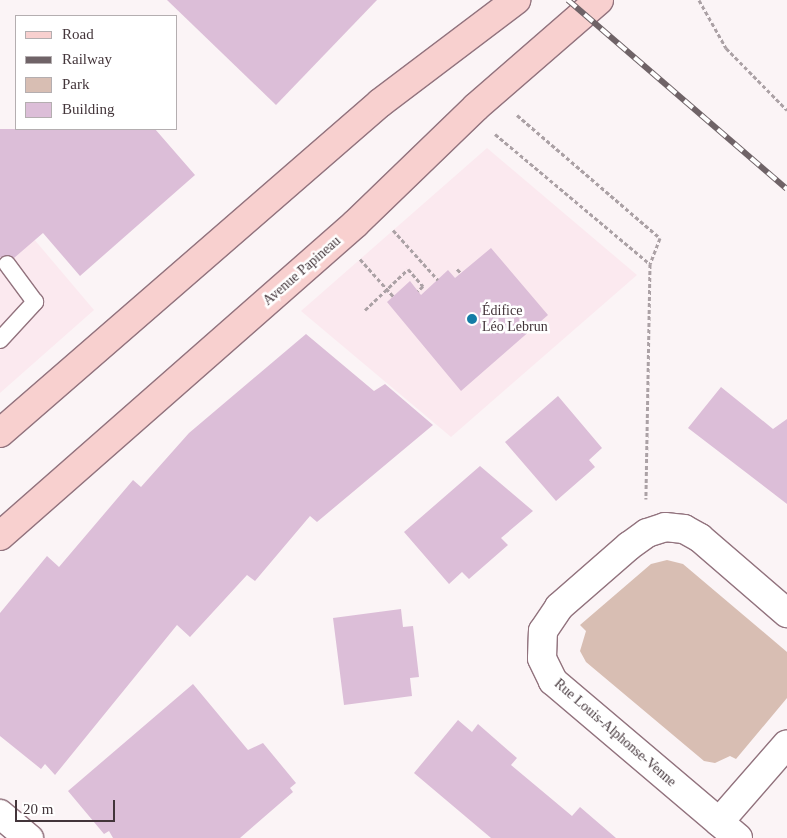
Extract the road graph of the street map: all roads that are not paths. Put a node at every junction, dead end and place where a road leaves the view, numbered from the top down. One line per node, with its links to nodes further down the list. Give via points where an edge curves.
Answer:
1 (516, 0): 5 (main road, via 380,102)
2 (599, 0): 6 (main road, Avenue Papineau, via 476,107 355,224)
3 (7, 264): 4 (lane, via 35,302)
4 (0, 340)
5 (0, 433)
6 (0, 536)
7 (787, 613): 10 (street, Rue Louis-Alphonse-Venne, via 700,538 674,527 647,533 559,607 541,641 543,662 553,681)
8 (787, 744): 10 (street)
9 (0, 814): 11 (street)
10 (729, 830)
11 (29, 838)

